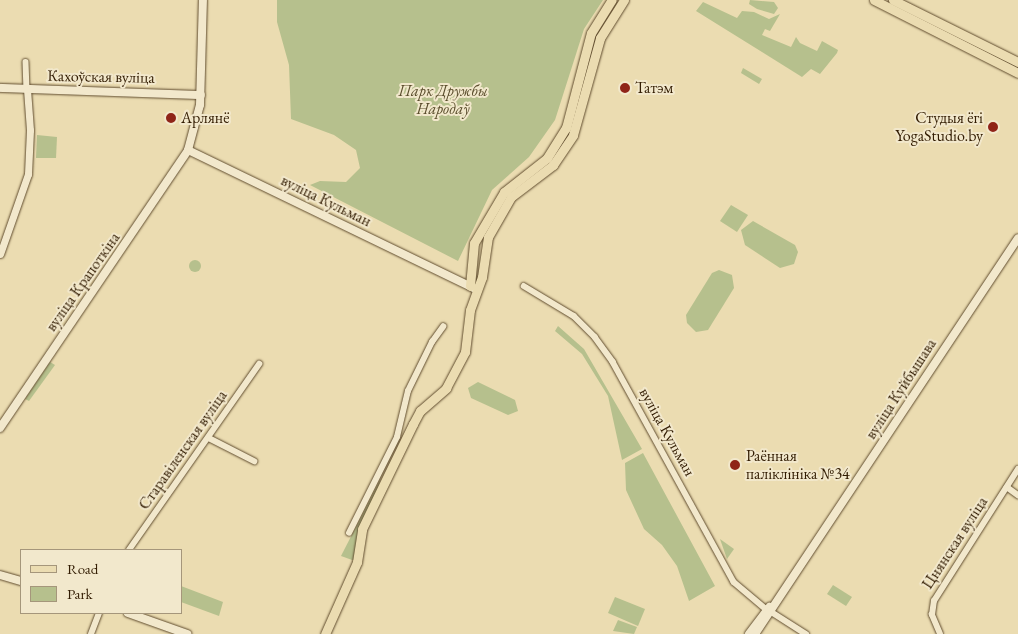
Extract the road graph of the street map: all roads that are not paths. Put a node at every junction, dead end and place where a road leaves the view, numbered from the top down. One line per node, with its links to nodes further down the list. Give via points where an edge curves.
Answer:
1 (203, 0): 11 (main road)
2 (612, 0): 16 (main road, via 591,32 566,128 547,158 504,192 476,238)
3 (624, 0): 16 (main road, via 600,38 573,135 553,165 511,197 488,237)
4 (874, 0): 8 (main road)
5 (893, 0): 7 (main road)
6 (26, 62): 10 (street)
7 (1018, 62)
8 (1018, 73)
9 (0, 88): 10 (main road, Кахоўская вуліца)
10 (27, 89): 11 (main road, Кахоўская вуліца); 14 (street, via 30,130 28,174)
11 (201, 95): 12 (main road)
12 (188, 150): 16 (main road, вуліца Кульман); 19 (main road, вуліца Крапоткіна)
13 (1018, 238): 29 (main road, вуліца Куйбышава)
14 (0, 254)
15 (524, 286): 29 (street, вуліца Кульман, via 574,316 595,337 613,362 734,582)
16 (474, 288): 34 (main road, via 465,352 446,388 420,411 413,424 362,529 358,562)
17 (443, 328): 25 (street, via 432,342 408,391 400,430)
18 (259, 364): 20 (street, Старавіленская вуліца)
19 (0, 428)
20 (210, 438): 21 (street); 26 (street, Старавіленская вуліца)
21 (254, 461)
22 (1018, 469): 23 (street, Цнянская вуліца)
23 (1006, 487): 24 (street); 38 (street, Цнянская вуліца, via 934,601 932,614)
24 (1018, 495)
25 (349, 533)
26 (130, 549)
27 (0, 575): 28 (main road)
28 (20, 582)
29 (770, 608): 35 (main road, вуліца Куйбышава); 36 (main road, вуліца Куйбышава); 37 (street, вуліца Кульман)
30 (99, 614): 32 (street)
31 (131, 614): 33 (main road)
32 (91, 634)
33 (187, 634)
34 (325, 634)
35 (749, 634)
36 (755, 634)
37 (806, 634)
38 (940, 634)

